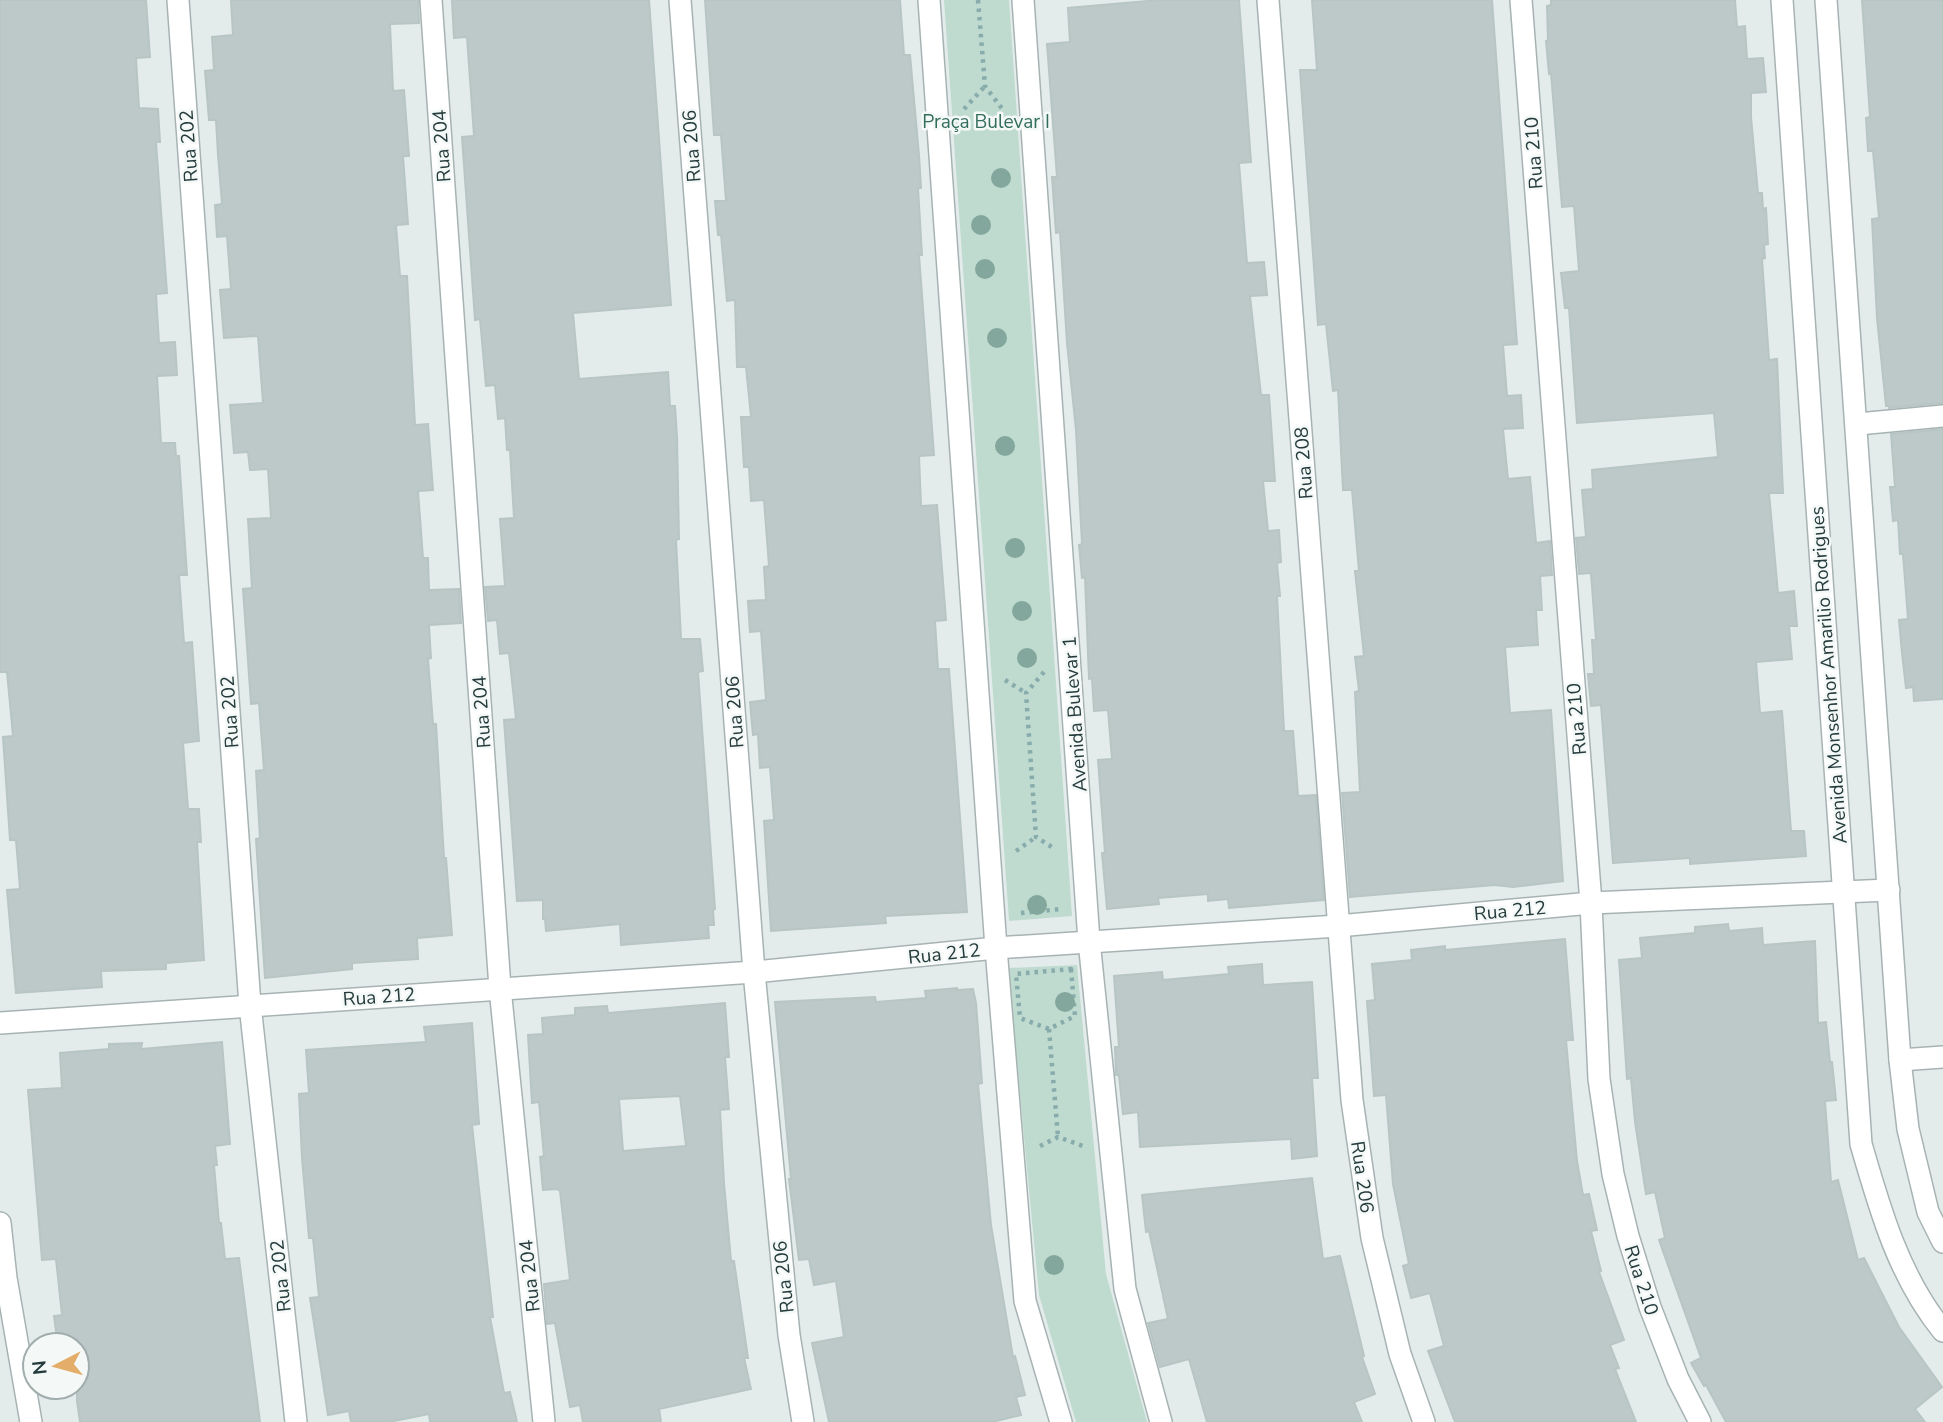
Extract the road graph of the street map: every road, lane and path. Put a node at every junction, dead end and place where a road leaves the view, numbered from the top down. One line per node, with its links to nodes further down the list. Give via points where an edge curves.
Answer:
1 (178, 0): 28 (street, Rua 202)
2 (431, 0): 27 (street, Rua 204)
3 (680, 0): 26 (street, Rua 206)
4 (929, 0): 25 (street)
5 (978, 0): 11 (path, via 985,86)
6 (1023, 0): 24 (street, Avenida Bulevar 1)
7 (1268, 0): 23 (street, Rua 208)
8 (1521, 0): 20 (street, Rua 210)
9 (1782, 0): 19 (street, Avenida Monsenhor Amarilio Rodrigues)
10 (1826, 0): 13 (street)
11 (1009, 118)
12 (1943, 416): 13 (street)
13 (1858, 424): 18 (street)
14 (1044, 672): 15 (path, via 1026,693)
15 (1035, 837): 16 (path); 17 (path)
16 (1062, 853)
17 (1011, 855)
18 (1889, 890): 19 (street, Rua 212); 32 (street)
19 (1842, 892): 20 (street, Rua 212); 36 (street, Avenida Monsenhor Amarilio Rodrigues, via 1861,1144 1884,1226 1927,1312)
20 (1591, 903): 23 (street, Rua 212); 44 (street, Rua 210, via 1599,1079 1613,1174 1650,1307)
21 (1066, 909): 22 (path)
22 (1015, 913)
23 (1338, 926): 24 (street, Rua 212); 43 (street, Rua 206, via 1352,1100 1372,1238 1400,1354)
24 (1089, 941): 25 (street, Rua 212); 42 (street, Avenida Bulevar 1, via 1125,1289)
25 (996, 948): 26 (street, Rua 212); 41 (street, via 1025,1301)
26 (754, 972): 27 (street, Rua 212); 40 (street, Rua 206, via 789,1335)
27 (500, 988): 28 (street, Rua 212); 39 (street, Rua 204)
28 (250, 1005): 29 (street, Rua 212); 38 (street, Rua 202)
29 (0, 1023)
30 (1049, 1028): 30 (path, via 1020,1018 1016,974 1071,969 1075,1016); 33 (path)
31 (1943, 1057): 32 (street)
32 (1900, 1060): 35 (street, via 1908,1129 1928,1212)
33 (1058, 1137)
34 (0, 1223): 37 (street)
35 (1943, 1242)
36 (1943, 1331)
37 (31, 1422)
38 (296, 1422)
39 (544, 1422)
40 (803, 1422)
41 (1062, 1422)
42 (1161, 1422)
43 (1424, 1422)
44 (1700, 1422)

